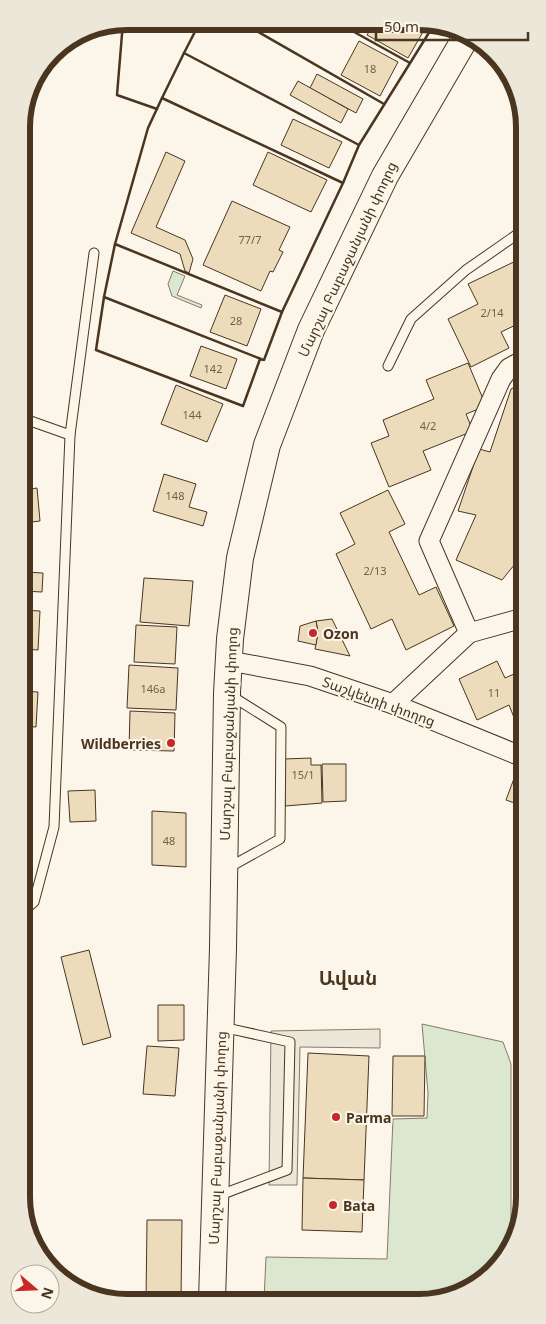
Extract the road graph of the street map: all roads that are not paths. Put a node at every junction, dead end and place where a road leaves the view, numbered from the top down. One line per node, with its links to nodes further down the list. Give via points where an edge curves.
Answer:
1 (464, 41): 10 (main road, Մարշալ Բաբաջանյանի փողոց, via 385,176 311,330 267,445 240,558)
2 (516, 235): 5 (lane, via 466,270 410,319)
3 (94, 253): 7 (lane)
4 (516, 364): 9 (street, via 501,379 429,541)
5 (388, 366)
6 (30, 421): 7 (lane)
7 (70, 435): 15 (lane, via 54,826 34,902)
8 (516, 620): 9 (street)
9 (469, 633): 12 (street)
10 (230, 662): 11 (main road, Մարշալ Բաբաջանյանի փողոց); 12 (street, Տաշկենդի փողոց, via 310,676)
11 (227, 693): 14 (main road, Մարշալ Բաբաջանյանի փողոց); 14 (lane, via 281,727 280,839)
12 (392, 704): 13 (street, Տաշկենդի փողոց)
13 (516, 750)
14 (224, 870): 16 (main road, Մարշալ Բաբաջանյանի փողոց)
15 (30, 906)
16 (220, 1026): 17 (main road, Մարշալ Բաբաջանյանի փողոց); 17 (lane, via 290,1042 287,1170)
17 (215, 1197): 18 (main road, Մարշալ Բաբաջանյանի փողոց)
18 (212, 1294)

